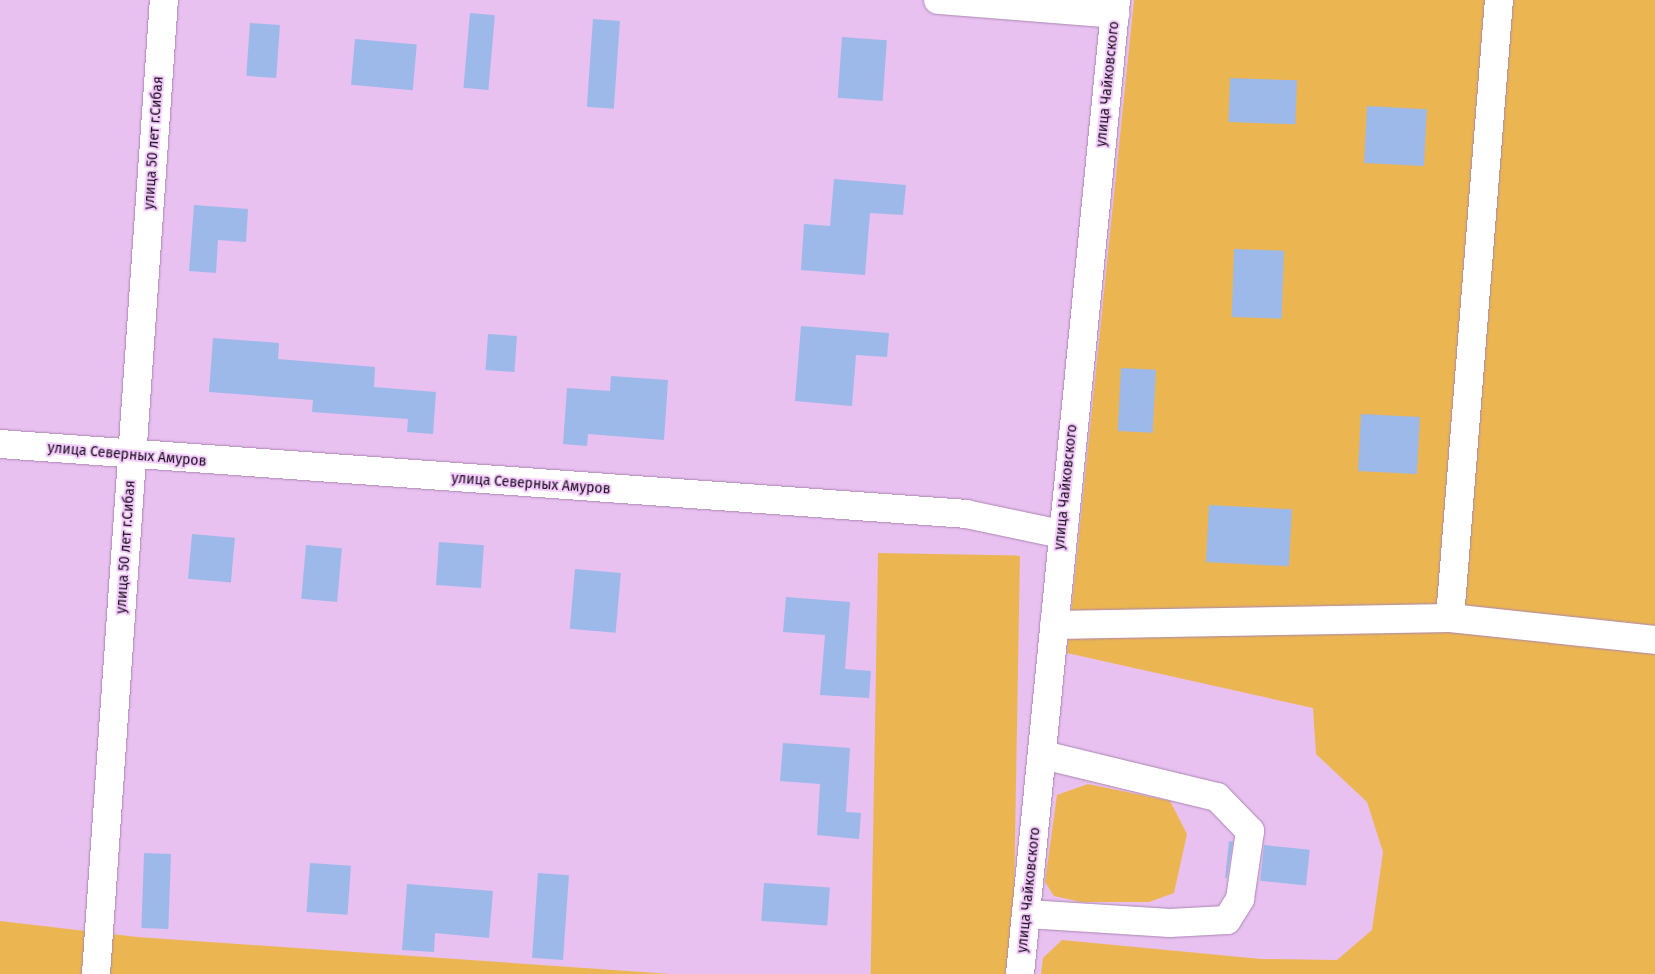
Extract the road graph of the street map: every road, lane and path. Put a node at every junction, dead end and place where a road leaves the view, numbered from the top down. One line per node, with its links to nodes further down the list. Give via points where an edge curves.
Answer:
1 (164, 0): 6 (street, улица 50 лет г.Сибая)
2 (938, 0): 4 (street)
3 (1499, 0): 8 (street)
4 (1115, 7): 7 (street, улица Чайковского)
5 (0, 444): 6 (street, улица Северных Амуров)
6 (133, 456): 7 (street, улица Северных Амуров, via 966,514); 13 (street, улица 50 лет г.Сибая)
7 (1061, 534): 9 (street, улица Чайковского)
8 (1450, 618): 9 (street); 10 (street)
9 (1054, 625): 11 (street, улица Чайковского)
10 (1655, 640)
11 (1044, 755): 12 (street, улица Чайковского); 12 (street, via 1217,797 1250,831 1240,899 1228,920 1170,923)
12 (1027, 914): 14 (street, улица Чайковского)
13 (96, 974)
14 (1020, 974)

